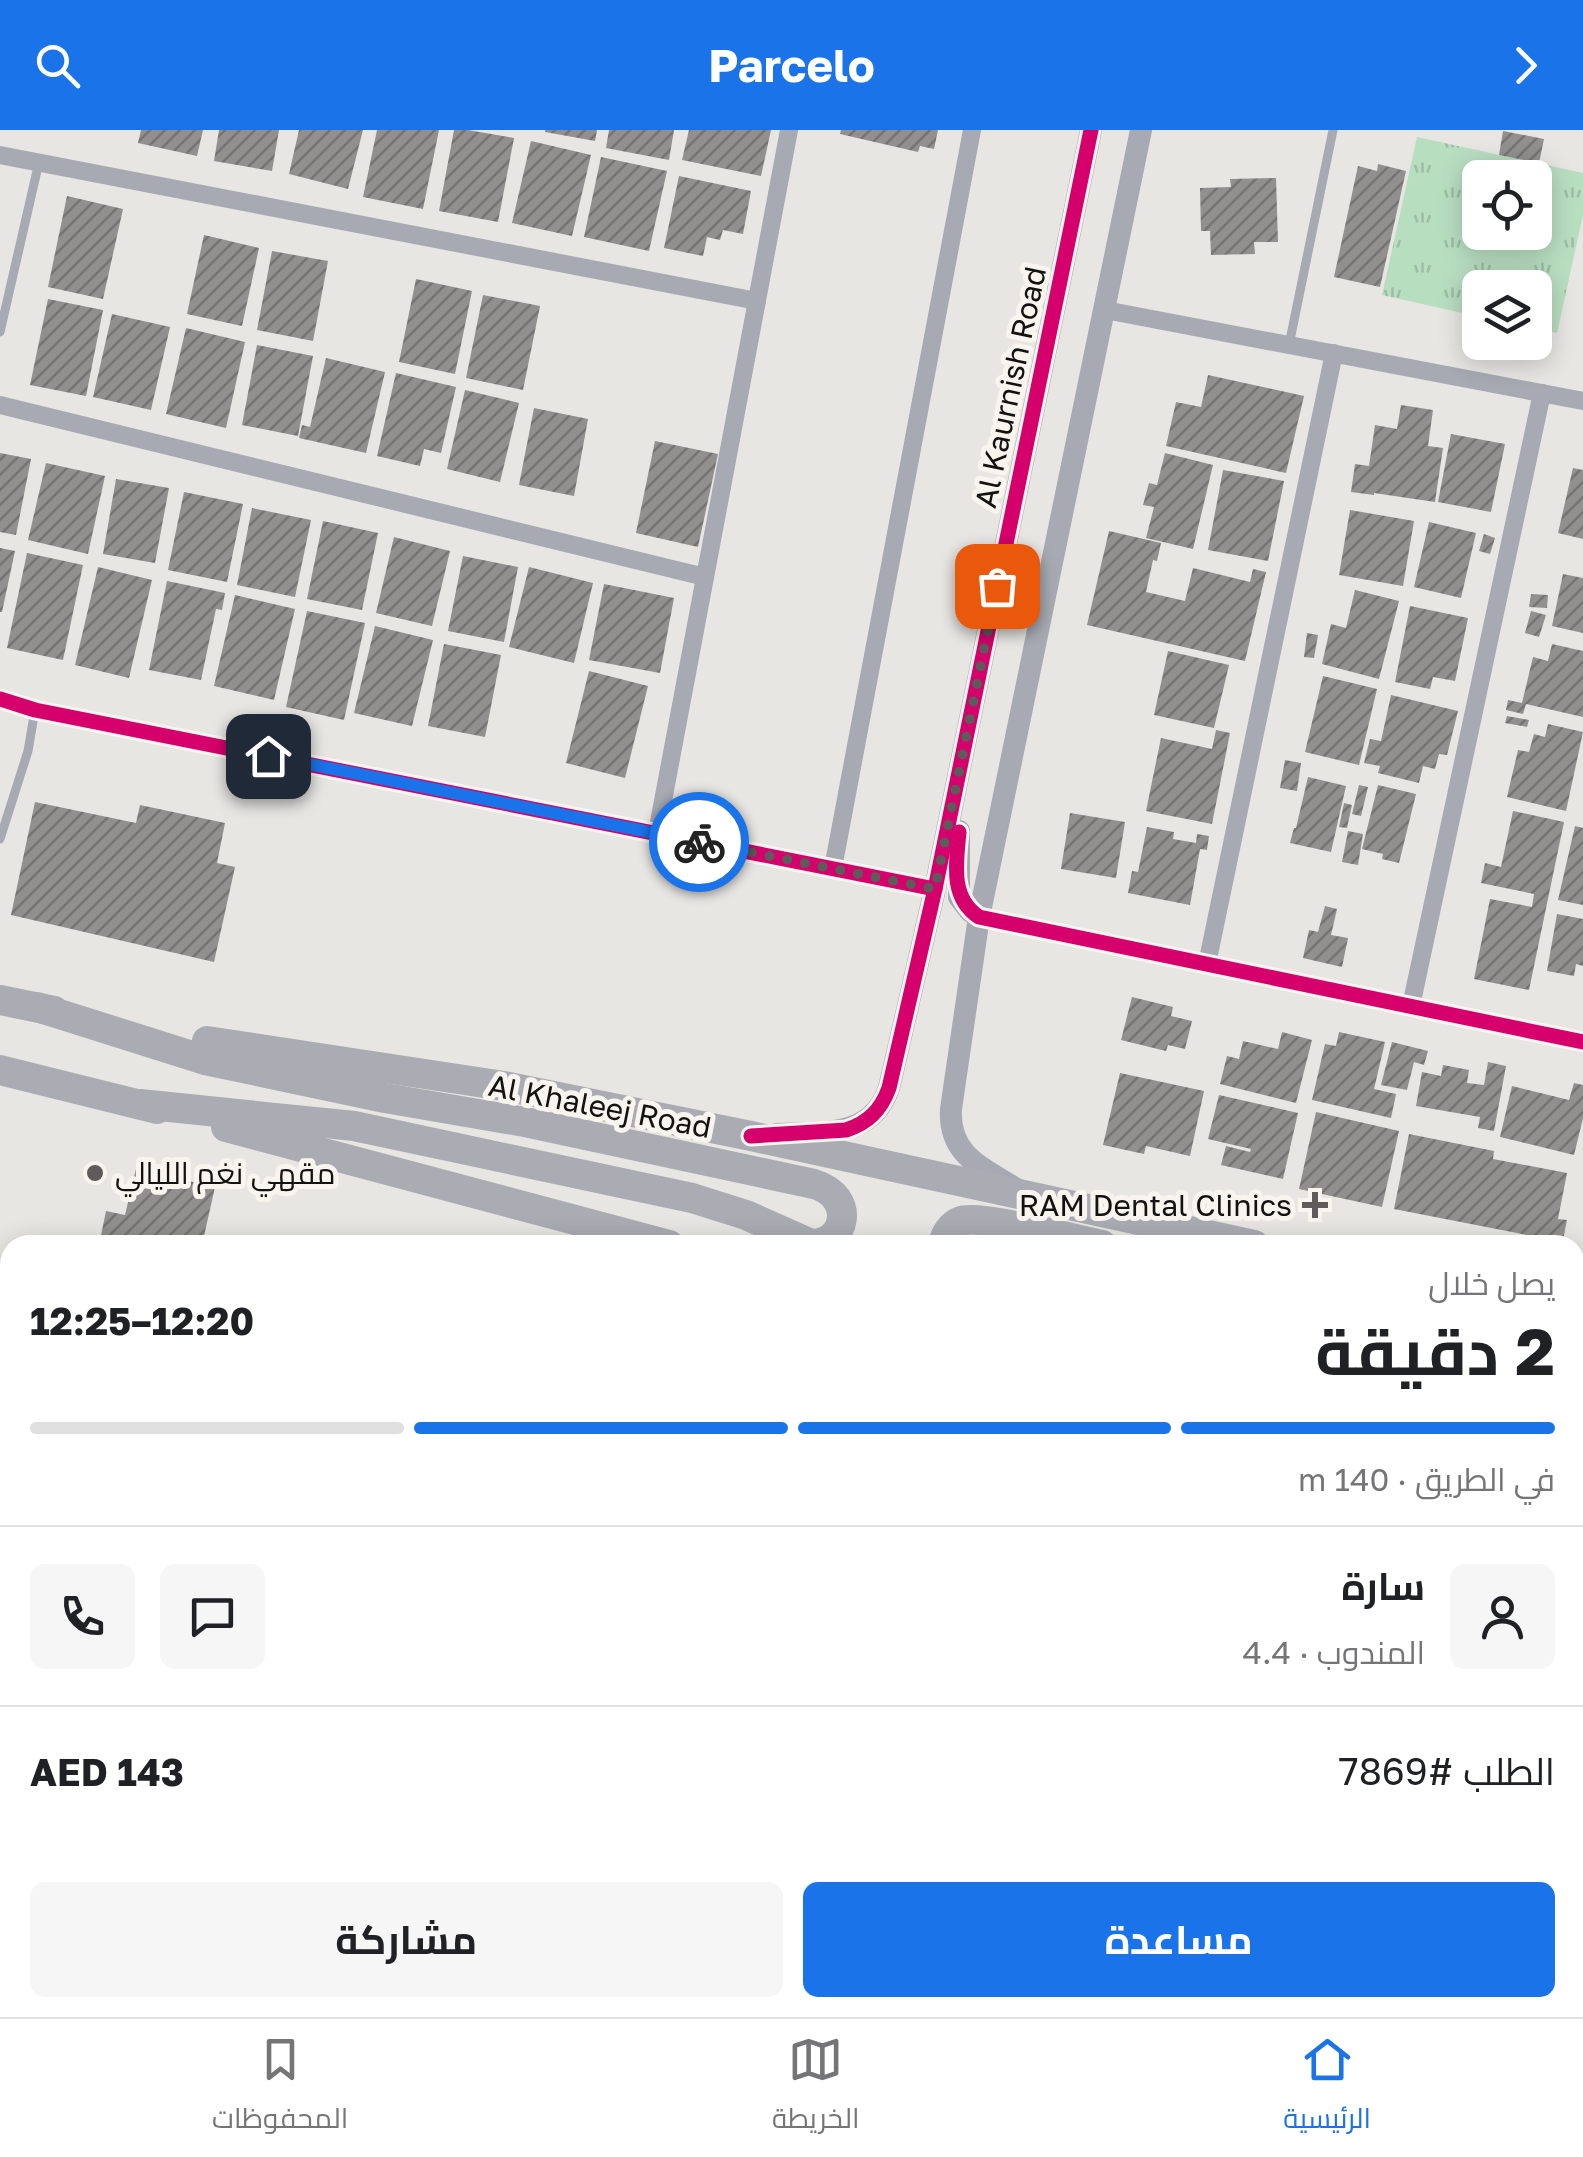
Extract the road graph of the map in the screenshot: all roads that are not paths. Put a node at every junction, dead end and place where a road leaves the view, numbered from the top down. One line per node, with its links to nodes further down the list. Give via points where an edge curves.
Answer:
1 (789, 130): 8 (street)
2 (972, 130): 22 (street)
3 (1092, 130): 19 (street, Al Kaurnish Road)
4 (1142, 130): 9 (street)
5 (1333, 130): 11 (lane)
6 (0, 155): 7 (street)
7 (39, 162): 8 (street); 10 (lane)
8 (756, 301): 16 (street)
9 (1105, 310): 11 (street); 24 (street)
10 (0, 332)
11 (1289, 345): 12 (street)
12 (1334, 354): 13 (street); 25 (street)
13 (1542, 393): 14 (street); 27 (street)
14 (1583, 401)
15 (0, 406): 16 (street)
16 (705, 577): 20 (street)
17 (0, 698): 18 (street)
18 (35, 710): 20 (street); 21 (lane)
19 (965, 738): 23 (street, Al Kaurnish Road); 24 (street, via 959,896)
20 (657, 833): 22 (street)
21 (0, 839)
22 (833, 868): 23 (street)
23 (935, 889): 32 (street, Al Kaurnish Road, via 884,1102 846,1130)
24 (979, 917): 25 (street); 33 (street, via 950,1126 970,1159)
25 (1206, 964): 27 (street)
26 (0, 1000): 28 (main road, Al Khaleej Road)
27 (1411, 1006): 29 (street)
28 (37, 1007): 32 (main road, Al Khaleej Road, via 504,1086); 36 (main road, via 205,1060 814,1184 839,1199 842,1215)
29 (1583, 1042)
30 (0, 1070): 31 (main road)
31 (140, 1104): 34 (main road); 35 (main road, via 354,1126 692,1198)
32 (751, 1136): 33 (main road, Al Khaleej Road)
33 (1030, 1197): 39 (main road, Al Khaleej Road)
34 (631, 1235)
35 (792, 1235)
36 (834, 1235)
37 (946, 1235): 38 (main road, via 958,1222 980,1220)
38 (1053, 1235)
39 (1207, 1235)

